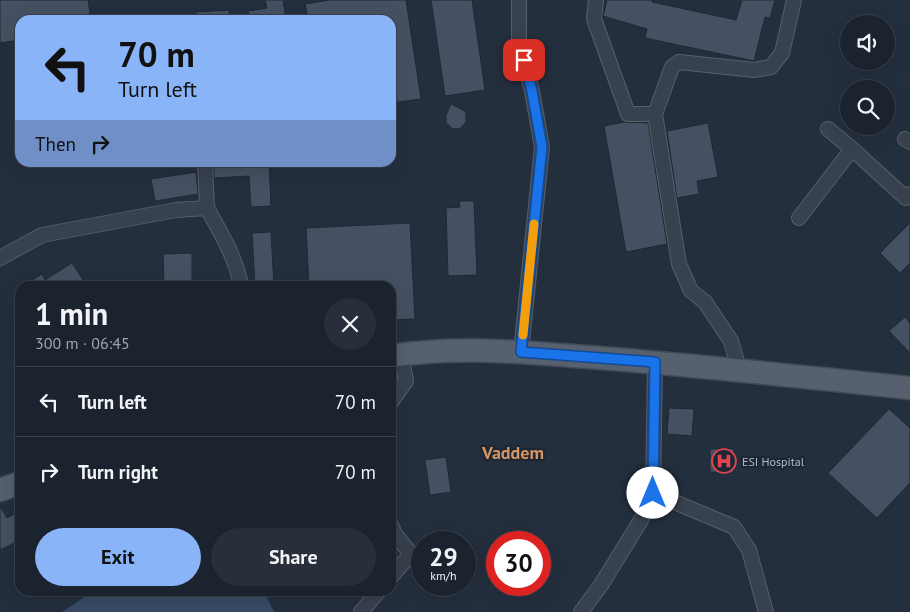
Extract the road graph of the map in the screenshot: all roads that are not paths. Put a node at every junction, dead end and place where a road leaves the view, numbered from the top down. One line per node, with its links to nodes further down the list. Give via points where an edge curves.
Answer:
1 (519, 0): 13 (street, via 520,44 542,147)
2 (596, 0): 4 (street, via 594,19 628,114)
3 (794, 0): 4 (street, via 782,53 771,67 754,70 678,62 672,67)
4 (655, 114): 16 (street, via 679,264 691,291 706,302 731,341)
5 (828, 129): 6 (street)
6 (852, 149): 8 (street, via 906,198); 10 (street)
7 (205, 167): 9 (street)
8 (910, 194)
9 (207, 208): 11 (street, via 176,210 42,235); 12 (street, via 228,245)
10 (799, 218)
11 (0, 258)
12 (240, 281)
13 (521, 352): 14 (main road, via 440,351); 15 (main road)
14 (396, 355): 18 (street, via 406,381)
15 (655, 362): 16 (main road); 21 (street)
16 (739, 369): 17 (main road)
17 (910, 388)
18 (396, 395)
19 (15, 485): 20 (main road)
20 (0, 490)
21 (653, 493): 26 (street, via 641,520 601,585); 27 (street, via 734,527 748,550)
22 (396, 535): 23 (street, via 411,554)
23 (396, 571)
24 (375, 596): 25 (street)
25 (361, 612)
26 (580, 612)
27 (766, 612)

